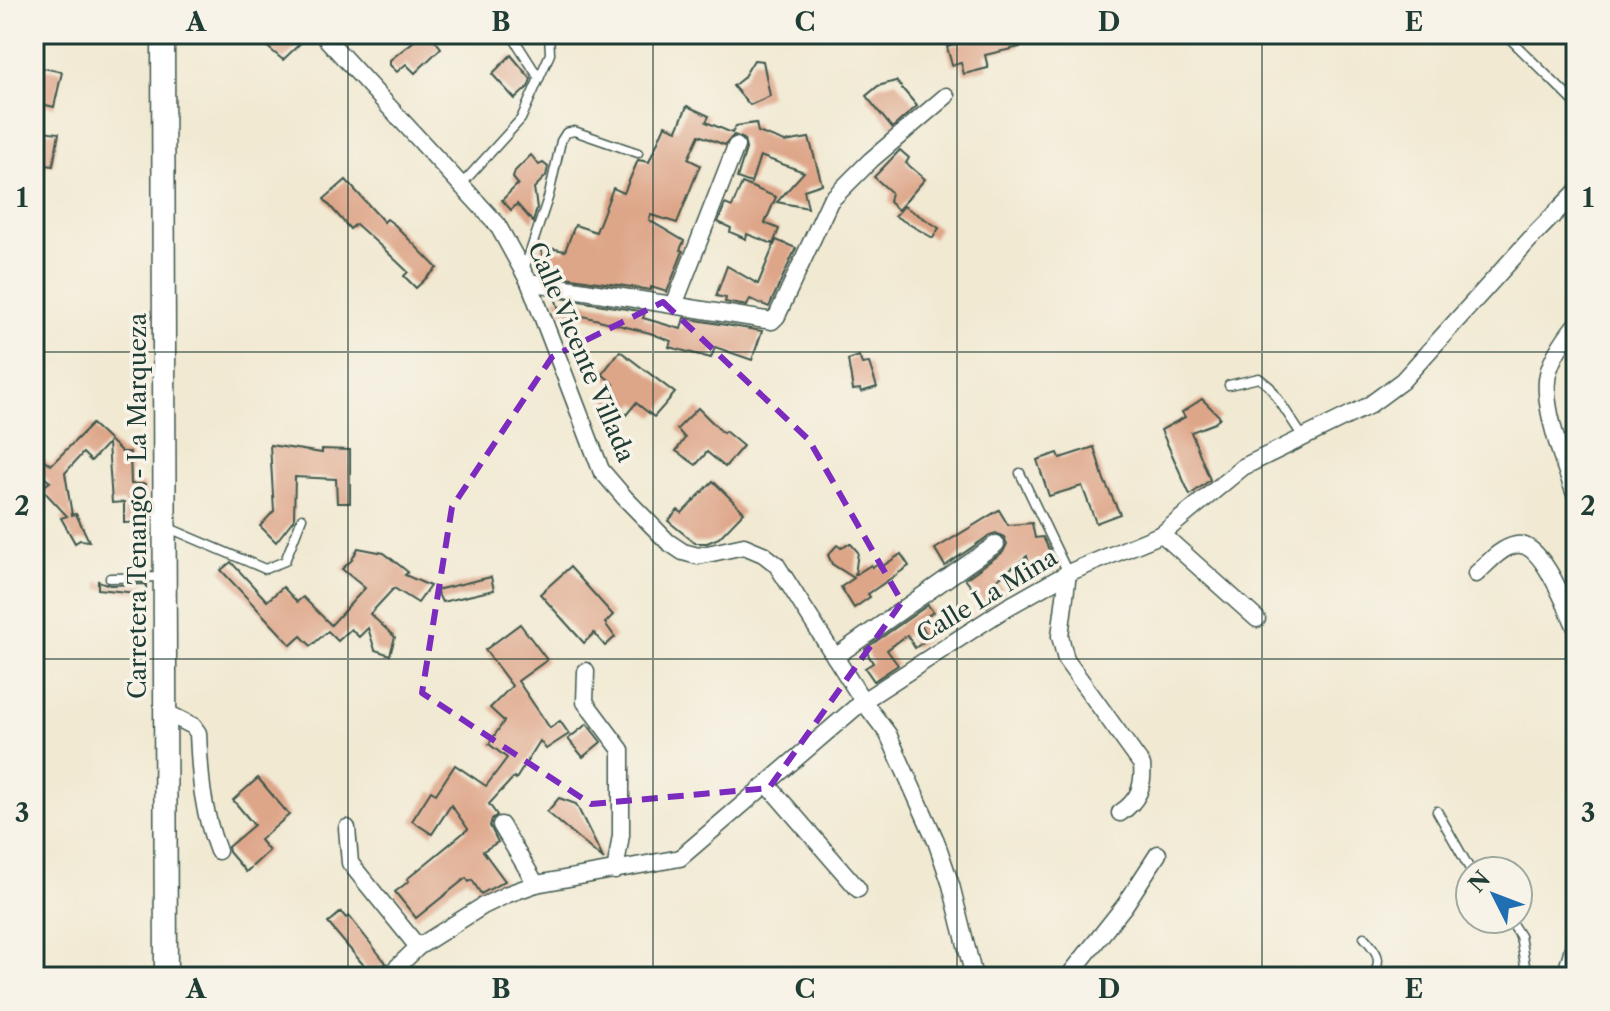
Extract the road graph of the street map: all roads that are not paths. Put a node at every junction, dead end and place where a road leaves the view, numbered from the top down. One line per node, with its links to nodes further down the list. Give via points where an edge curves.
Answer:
1 (163, 34): 21 (main road, Carretera Tenango - La Marqueza)
2 (322, 34): 11 (street, Calle Vicente Villada)
3 (511, 34): 6 (lane)
4 (549, 34): 6 (lane, via 550,54)
5 (1505, 34): 8 (lane)
6 (539, 78): 11 (lane, via 521,119)
7 (946, 96): 14 (street, via 830,201 775,319)
8 (1576, 104)
9 (736, 146): 14 (street)
10 (638, 153): 13 (lane, via 574,131 566,133)
11 (461, 185): 13 (street, Calle Vicente Villada, via 497,224)
12 (1576, 192): 17 (street, Calle La Mina, via 1402,381 1368,406)
13 (527, 277): 14 (street); 30 (street, Calle Vicente Villada, via 601,470 683,552 698,556 744,546 776,564)
14 (674, 305)
15 (1576, 324): 19 (street, via 1547,374 1564,465)
16 (1229, 385): 17 (lane, via 1259,378)
17 (1303, 437): 22 (street, Calle La Mina, via 1243,467)
18 (1020, 473): 24 (lane)
19 (1576, 497)
20 (302, 518): 21 (lane, via 285,561 265,569)
21 (164, 526): 26 (main road, Carretera Tenango - La Marqueza)
22 (1162, 534): 24 (street, Calle La Mina); 28 (street)
23 (996, 544): 30 (street)
24 (1068, 573): 32 (street, Calle La Mina); 36 (street, via 1060,636 1066,660 1142,765 1140,793)
25 (1476, 574): 29 (street, via 1503,549 1520,543 1531,547 1553,578)
26 (164, 577): 27 (lane); 33 (main road, Carretera Tenango - La Marqueza)
27 (110, 578)
28 (1257, 619)
29 (1576, 628)
30 (835, 657): 32 (street, Calle Vicente Villada)
31 (586, 671): 42 (street, via 585,702 621,754 621,835)
32 (863, 701): 34 (street, Calle La Mina); 51 (street, Calle Vicente Villada, via 888,734 936,841)
33 (165, 712): 39 (street, via 198,733 201,795); 49 (main road, Carretera Tenango - La Marqueza)
34 (767, 784): 42 (street, Calle La Mina, via 680,858); 44 (street)
35 (1437, 811): 41 (lane)
36 (1120, 813)
37 (501, 825): 43 (street)
38 (347, 828): 48 (street, via 350,863)
39 (218, 851)
40 (1158, 854): 52 (street)
41 (1462, 855)
42 (615, 871): 43 (street, Calle La Mina)
43 (536, 884): 48 (street, Calle La Mina, via 483,906)
44 (858, 889)
45 (1519, 935): 54 (lane)
46 (1364, 937): 53 (lane, via 1379,954)
47 (1576, 937): 55 (street)
48 (418, 947): 50 (street, Calle La Mina)
49 (166, 977)
50 (387, 977)
51 (974, 977)
52 (1068, 977)
53 (1373, 977)
54 (1527, 977)
55 (1565, 977)

